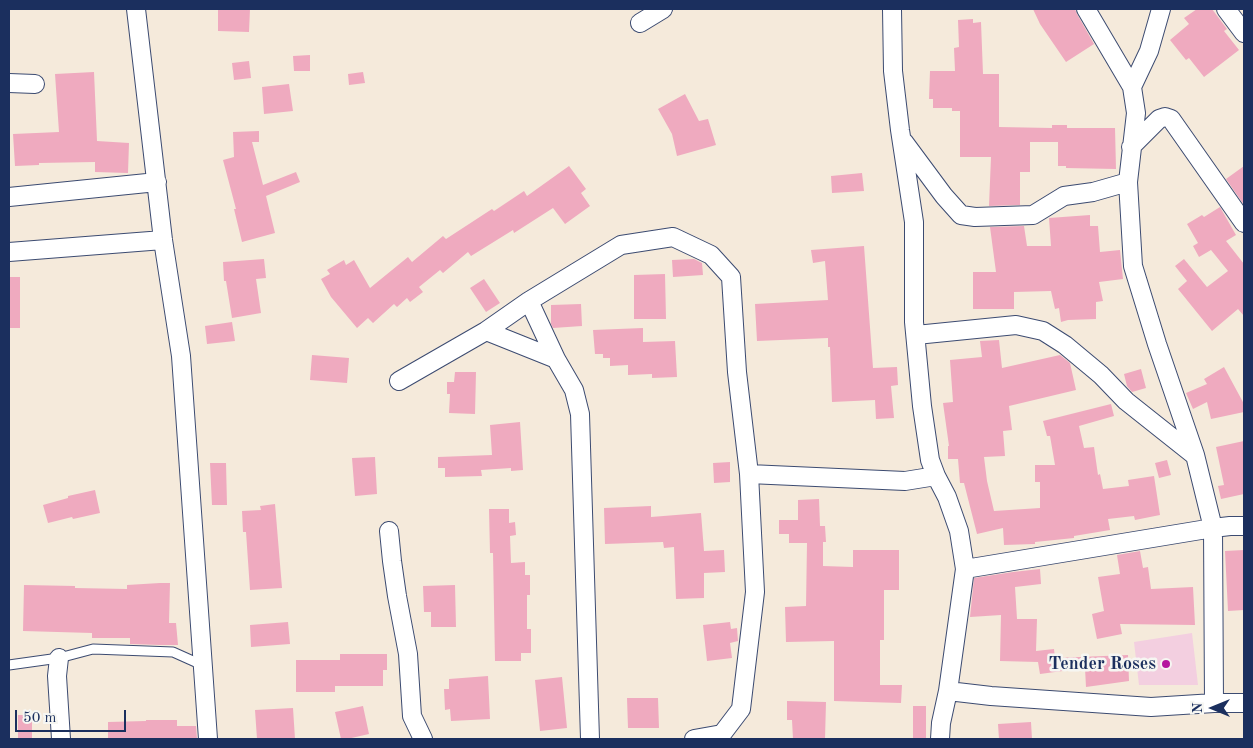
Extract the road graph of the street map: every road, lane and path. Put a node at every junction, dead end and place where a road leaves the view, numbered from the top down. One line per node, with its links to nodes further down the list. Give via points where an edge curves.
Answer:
1 (136, 9): 15 (street)
2 (663, 9): 7 (street)
3 (892, 9): 13 (street)
4 (1086, 9): 11 (street)
5 (1162, 9): 11 (street, via 1149,51)
6 (1226, 9): 8 (street)
7 (640, 23)
8 (1244, 33)
9 (9, 83): 10 (street)
10 (35, 84)
11 (1132, 87): 14 (street, via 1136,112)
12 (1159, 119): 14 (street); 18 (street, via 1171,119); 19 (street)
13 (901, 137): 16 (street, via 961,215 1033,215 1064,196); 24 (street, via 914,222)
14 (1131, 147): 16 (street)
15 (157, 182): 17 (street); 20 (street)
16 (1128, 182): 27 (street, via 1133,266)
17 (9, 197)
18 (1244, 223)
19 (1244, 236)
20 (163, 240): 21 (street); 36 (street, via 181,356)
21 (9, 252)
22 (529, 301): 23 (street); 25 (street); 28 (street, via 621,245 674,237 711,255 731,277 737,372)
23 (486, 331): 25 (street); 26 (street)
24 (916, 335): 27 (street, via 1016,325 1043,331 1065,345 1126,401); 29 (street, via 922,406 930,460)
25 (556, 359): 43 (street, via 574,390 580,414)
26 (399, 381)
27 (1195, 455): 31 (street)
28 (749, 474): 29 (street, via 905,481); 44 (street, via 755,592 741,709 722,734)
29 (936, 476): 33 (street, via 959,531)
30 (1244, 526): 31 (street)
31 (1214, 528): 33 (street); 38 (street)
32 (389, 531): 42 (street, via 408,654 412,716)
33 (965, 568): 37 (street)
34 (58, 658): 35 (lane); 36 (lane, via 92,649 156,650 173,652); 40 (street)
35 (9, 665)
36 (202, 665): 41 (street)
37 (948, 691): 38 (street, via 1151,707); 45 (street)
38 (1214, 703): 39 (street)
39 (1244, 703)
40 (61, 739)
41 (208, 739)
42 (423, 739)
43 (590, 739)
44 (694, 739)
45 (940, 739)

